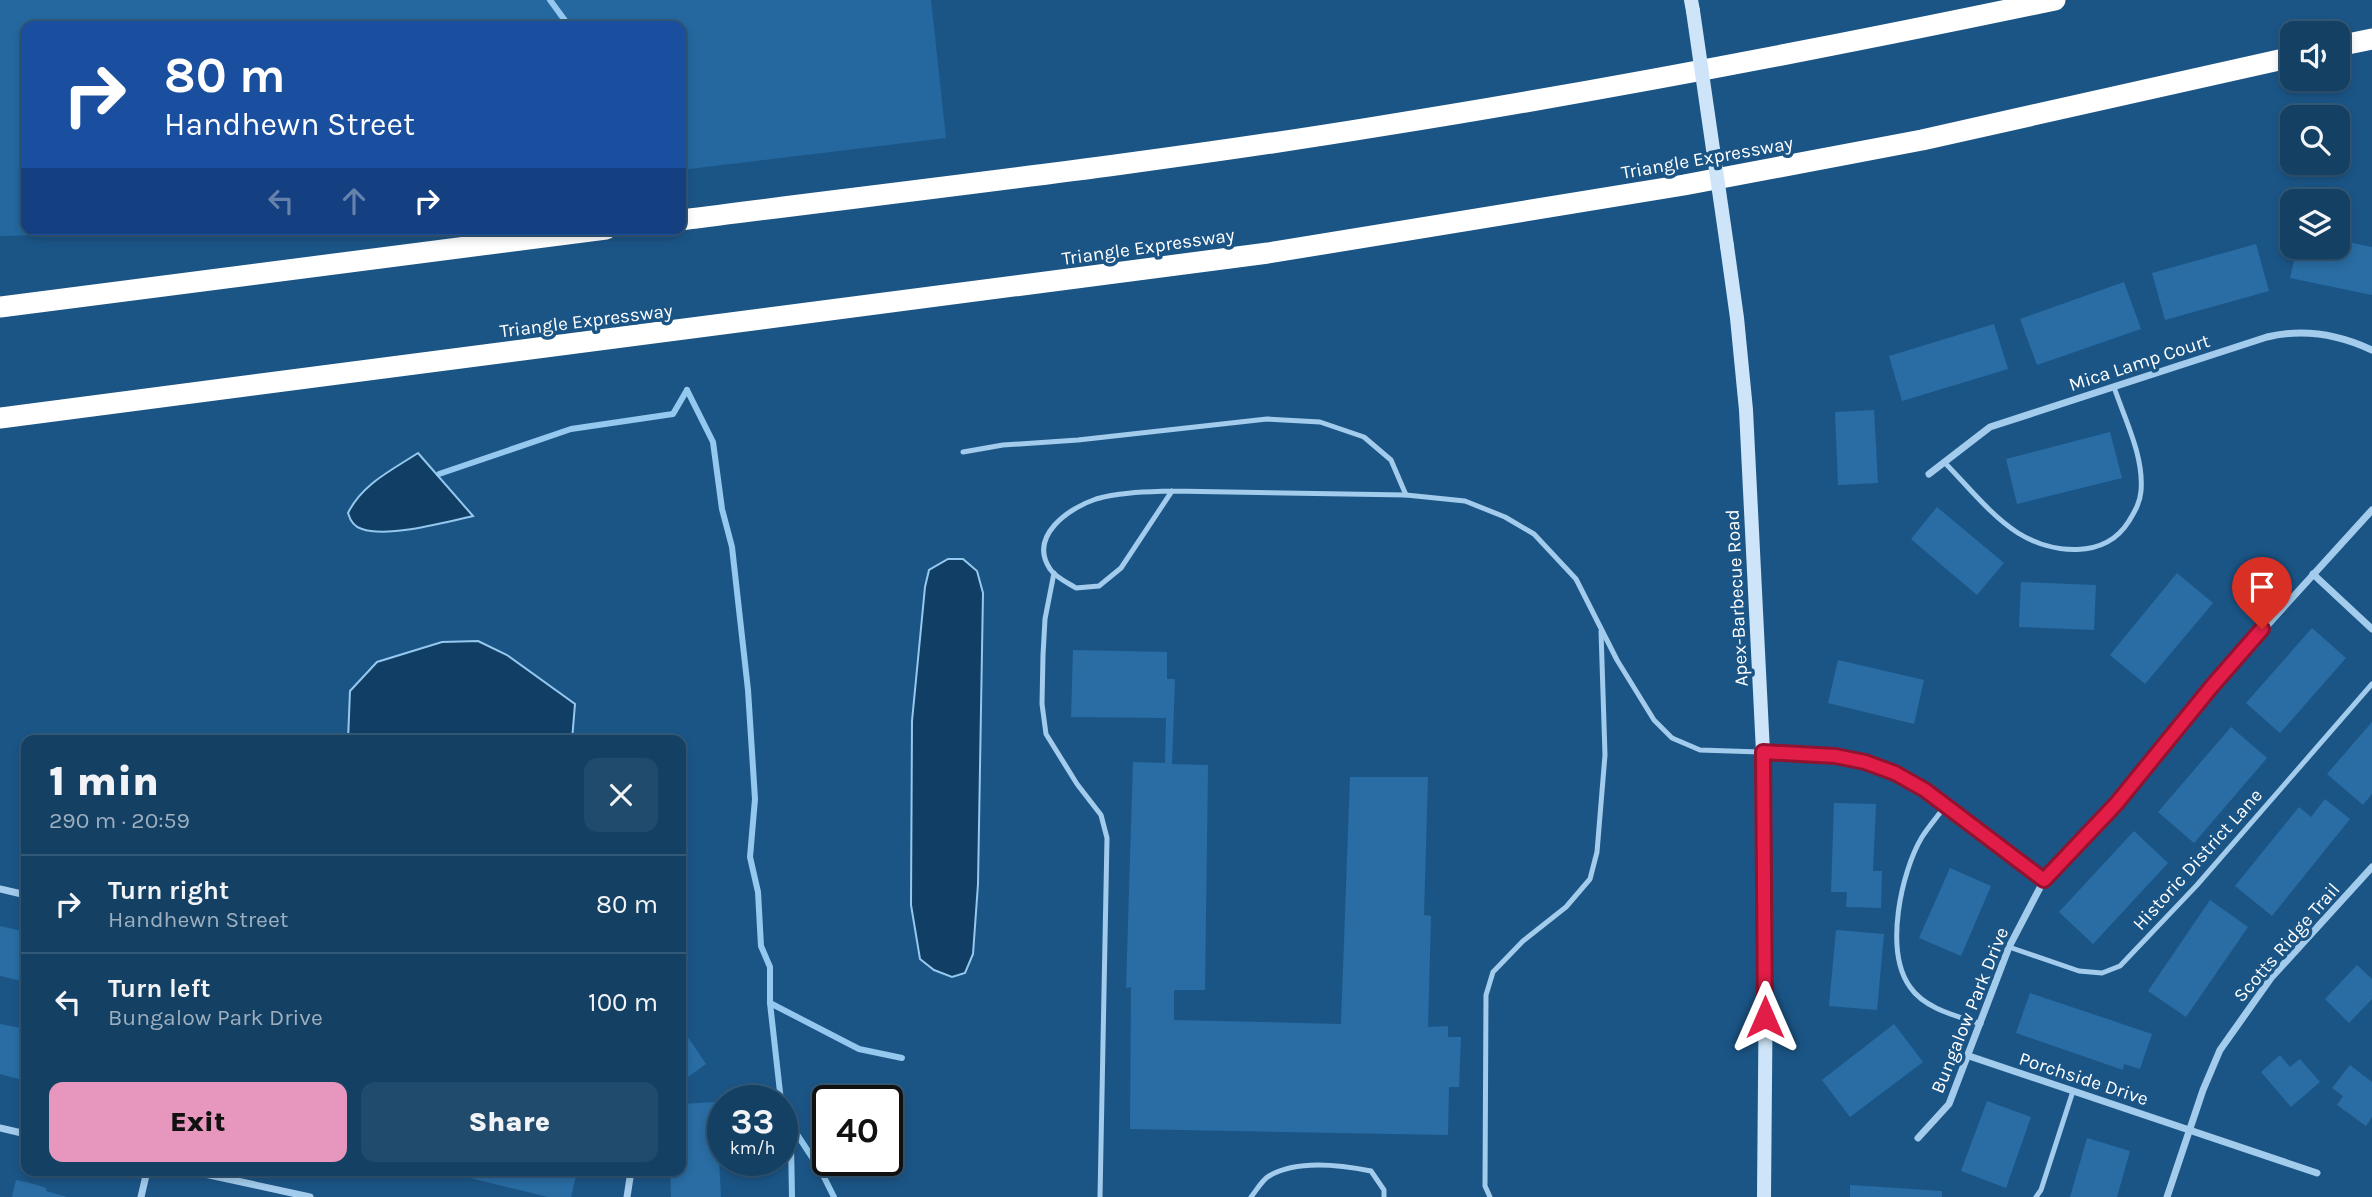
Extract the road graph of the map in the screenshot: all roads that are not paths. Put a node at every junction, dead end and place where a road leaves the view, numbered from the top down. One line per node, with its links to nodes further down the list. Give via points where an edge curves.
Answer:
1 (2055, 0): 6 (highway, via 1801,53 1379,127)
2 (1692, 5): 23 (street, Apex-Barbecue Road, bridge, via 1746,410)
3 (2372, 39): 4 (highway)
4 (2350, 44)
5 (2280, 60): 11 (highway, Triangle Expressway, via 1897,145 1281,251)
6 (686, 219)
7 (559, 235): 8 (highway)
8 (0, 307)
9 (2372, 350): 10 (street, Mica Lamp Court, via 2317,332 2283,333)
10 (2114, 387): 13 (street, Mica Lamp Court, via 1990,427); 13 (lane, via 2134,446 2141,492 2138,507 2124,528 2091,548 2054,548 2017,532)
11 (0, 418)
12 (963, 452): 16 (lane, via 1267,419 1320,422 1364,438 1391,460)
13 (1944, 462): 14 (street, Mica Lamp Court)
14 (1929, 474)
15 (1172, 491): 16 (lane); 18 (lane, via 1121,568 1099,586 1076,588); 18 (lane, via 1097,499 1068,511 1047,534 1044,552)
16 (1406, 495): 20 (lane, via 1465,501 1534,534 1576,579)
17 (2372, 510): 19 (street, Bungalow Park Drive)
18 (1054, 573): 44 (lane, via 1043,655 1046,734 1101,815 1107,838)
19 (2313, 574): 21 (street); 26 (street, Bungalow Park Drive, via 2213,685 2116,804)
20 (1601, 628): 23 (lane, via 1654,720 1672,738 1700,750); 47 (lane, via 1605,755 1597,852 1590,879 1566,907 1493,972 1486,995 1485,1186)
21 (2372, 629)
22 (2372, 684): 29 (lane, Historic District Lane, via 2120,967 2102,973 2079,971)
23 (1763, 752): 24 (street, via 1865,762 1895,773); 48 (street, Apex-Barbecue Road)
24 (1945, 806): 26 (street); 30 (lane, via 1922,837 1909,870 1896,945 1910,988 1928,1004)
25 (2372, 867): 34 (street, Scotts Ridge Trail, via 2271,978 2241,1019 2220,1050)
26 (2044, 880): 29 (street, Bungalow Park Drive)
27 (0, 889): 28 (street)
28 (21, 894)
29 (2009, 947): 30 (street, Bungalow Park Drive)
30 (1981, 1024): 31 (street, Bungalow Park Drive)
31 (1969, 1056): 32 (street, Porchside Drive); 36 (street, Bungalow Park Drive, via 1949,1104)
32 (2073, 1091): 34 (street, Porchside Drive); 49 (lane)
33 (0, 1128): 35 (street)
34 (2190, 1129): 37 (street, Porchside Drive); 50 (street, Scotts Ridge Trail)
35 (21, 1133)
36 (1918, 1138)
37 (2317, 1174)
38 (146, 1176): 41 (street)
39 (214, 1176): 42 (street)
40 (630, 1176): 43 (street)
41 (141, 1197)
42 (310, 1197)
43 (627, 1197)
44 (1100, 1197)
45 (1251, 1197): 46 (lane, via 1268,1176 1302,1165 1344,1165 1371,1171)
46 (1384, 1197)
47 (1490, 1197)
48 (1764, 1197)
49 (2036, 1197)
50 (2167, 1197)

